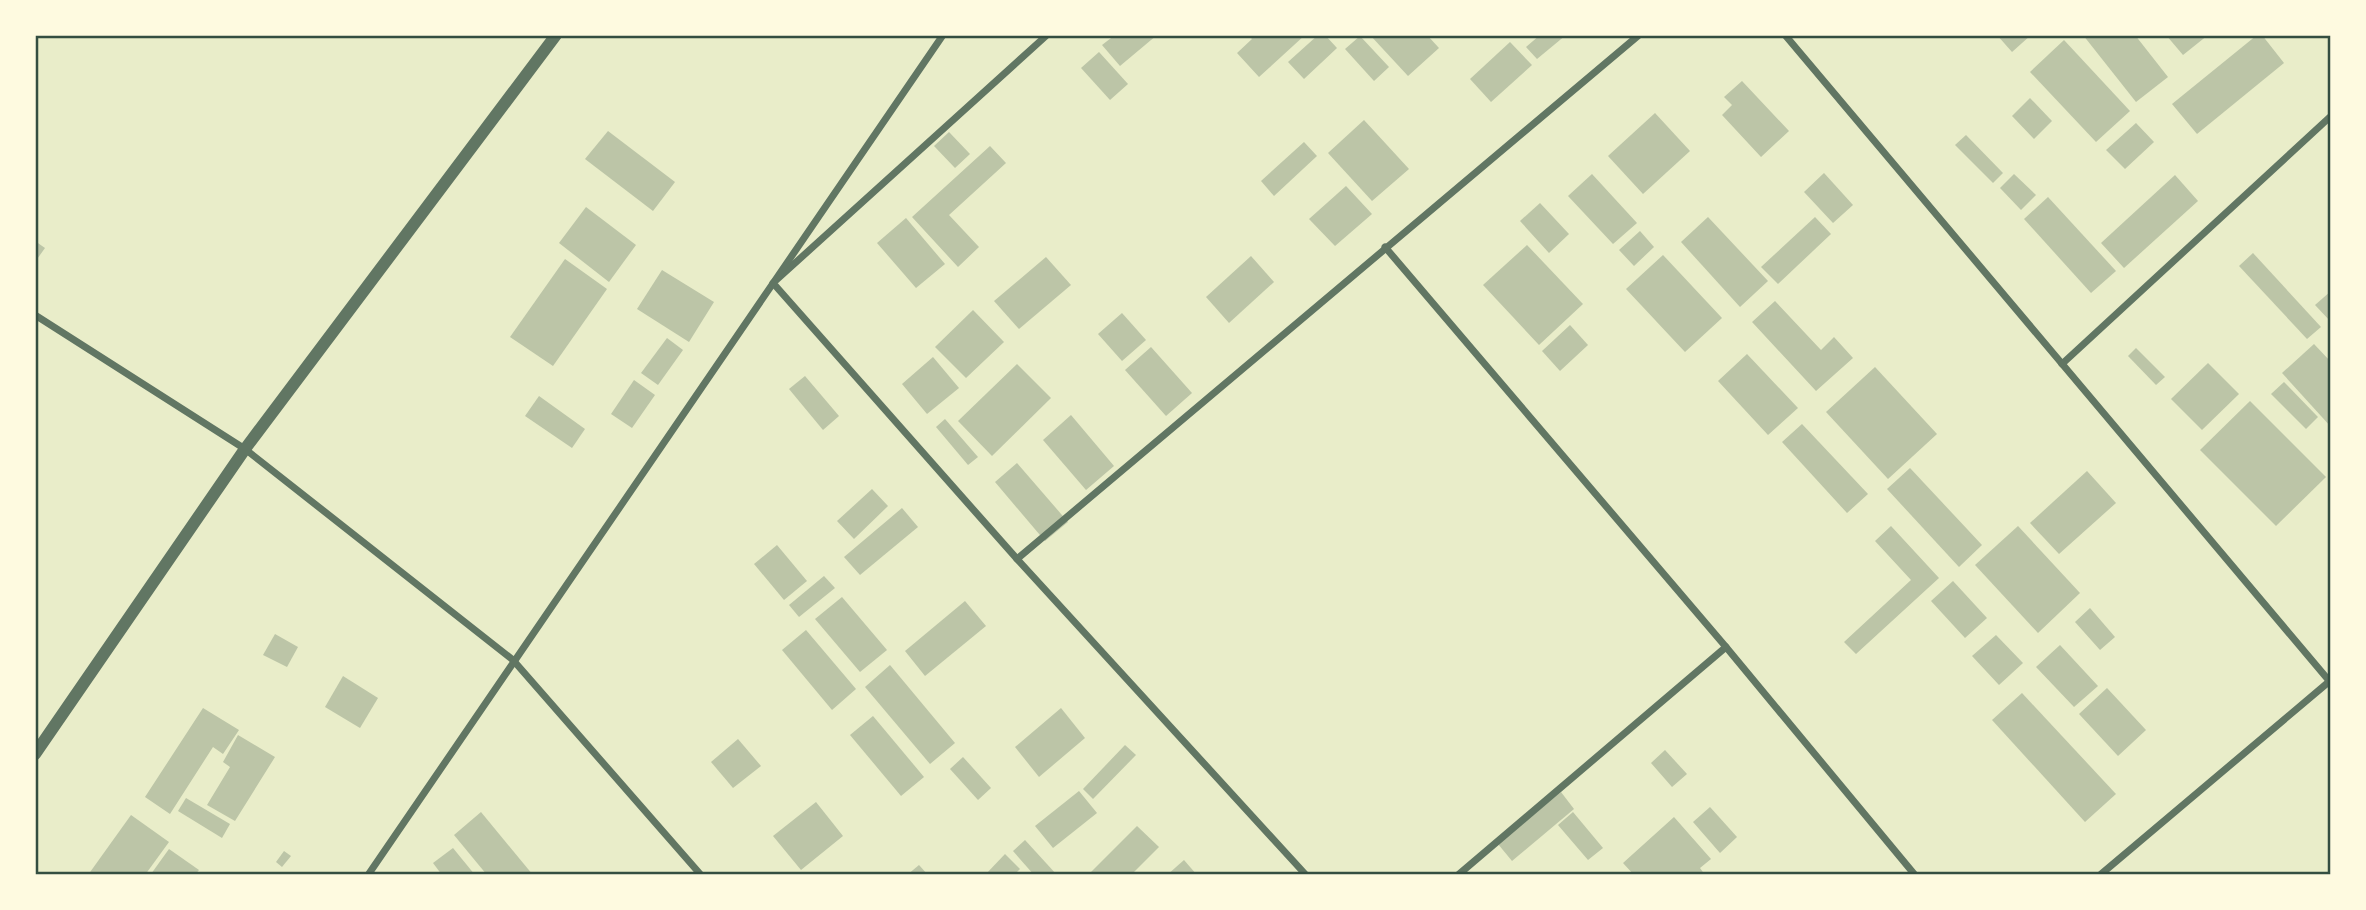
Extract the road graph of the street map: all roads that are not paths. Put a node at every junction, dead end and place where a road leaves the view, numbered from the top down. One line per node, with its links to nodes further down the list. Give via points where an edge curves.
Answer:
1 (556, 35): 11 (street)
2 (943, 35): 8 (street)
3 (1047, 35): 8 (street)
4 (1639, 35): 7 (street)
5 (1785, 35): 10 (street)
6 (2331, 116): 10 (street)
7 (1385, 247): 12 (street); 13 (street)
8 (773, 283): 12 (street); 14 (street)
9 (35, 315): 11 (street)
10 (2062, 364): 15 (street)
11 (245, 449): 14 (street); 16 (street)
12 (1017, 559): 19 (street)
13 (1726, 646): 20 (street); 21 (street)
14 (513, 660): 17 (street); 18 (street)
15 (2330, 681): 22 (street)
16 (35, 754)
17 (368, 875)
18 (701, 875)
19 (1306, 875)
20 (1458, 875)
21 (1915, 875)
22 (2100, 875)

